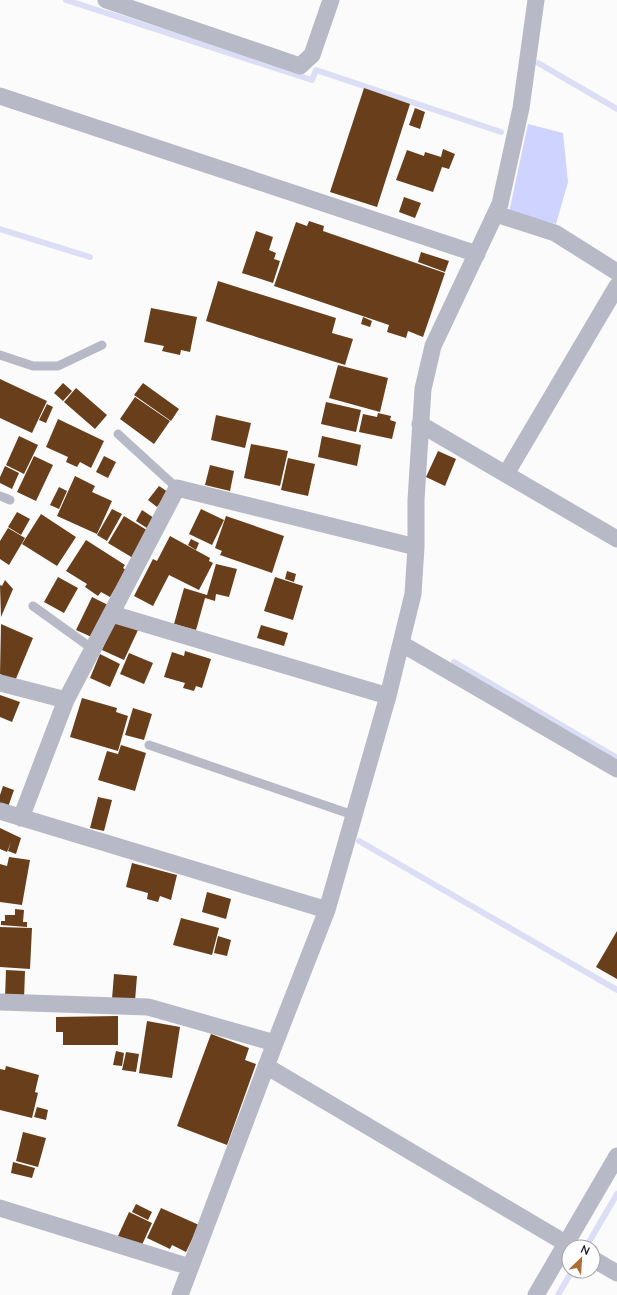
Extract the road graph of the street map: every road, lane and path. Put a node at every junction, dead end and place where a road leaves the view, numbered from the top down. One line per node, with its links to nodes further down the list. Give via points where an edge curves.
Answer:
1 (106, 0): 2 (street, via 300,66 312,55)
2 (331, 0)
3 (536, 0): 5 (street, via 521,108)
4 (0, 96): 6 (street)
5 (496, 214): 6 (street); 7 (street, via 555,233)
6 (477, 254): 11 (street, via 433,346 423,389)
7 (617, 272)
8 (617, 286): 13 (street)
9 (102, 345): 10 (lane, via 58,366 33,366)
10 (0, 356)
11 (420, 424): 13 (street); 18 (street)
12 (118, 434): 14 (lane)
13 (506, 474): 17 (street)
14 (177, 488): 18 (street); 20 (street)
15 (0, 496): 16 (lane)
16 (10, 500)
17 (617, 539)
18 (416, 547): 21 (street, via 413,594)
19 (33, 606): 22 (lane)
20 (112, 614): 22 (street); 24 (street)
21 (402, 644): 24 (street); 27 (street)
22 (94, 650): 25 (street)
23 (0, 683): 25 (street)
24 (388, 696): 29 (street)
25 (66, 700): 30 (street)
26 (149, 745): 29 (lane)
27 (617, 769)
28 (0, 812): 30 (street)
29 (353, 815): 31 (street)
30 (21, 818): 31 (street)
31 (327, 910): 33 (street)
32 (0, 1002): 33 (street, via 148,1007)
33 (275, 1043): 34 (street)
34 (266, 1066): 38 (street); 41 (street)
35 (617, 1156): 37 (street)
36 (0, 1208): 41 (street)
37 (572, 1239)
38 (561, 1240)
39 (561, 1257): 44 (street)
40 (601, 1263): 42 (street)
41 (190, 1267): 43 (street)
42 (617, 1273)
43 (180, 1295)
44 (536, 1295)

